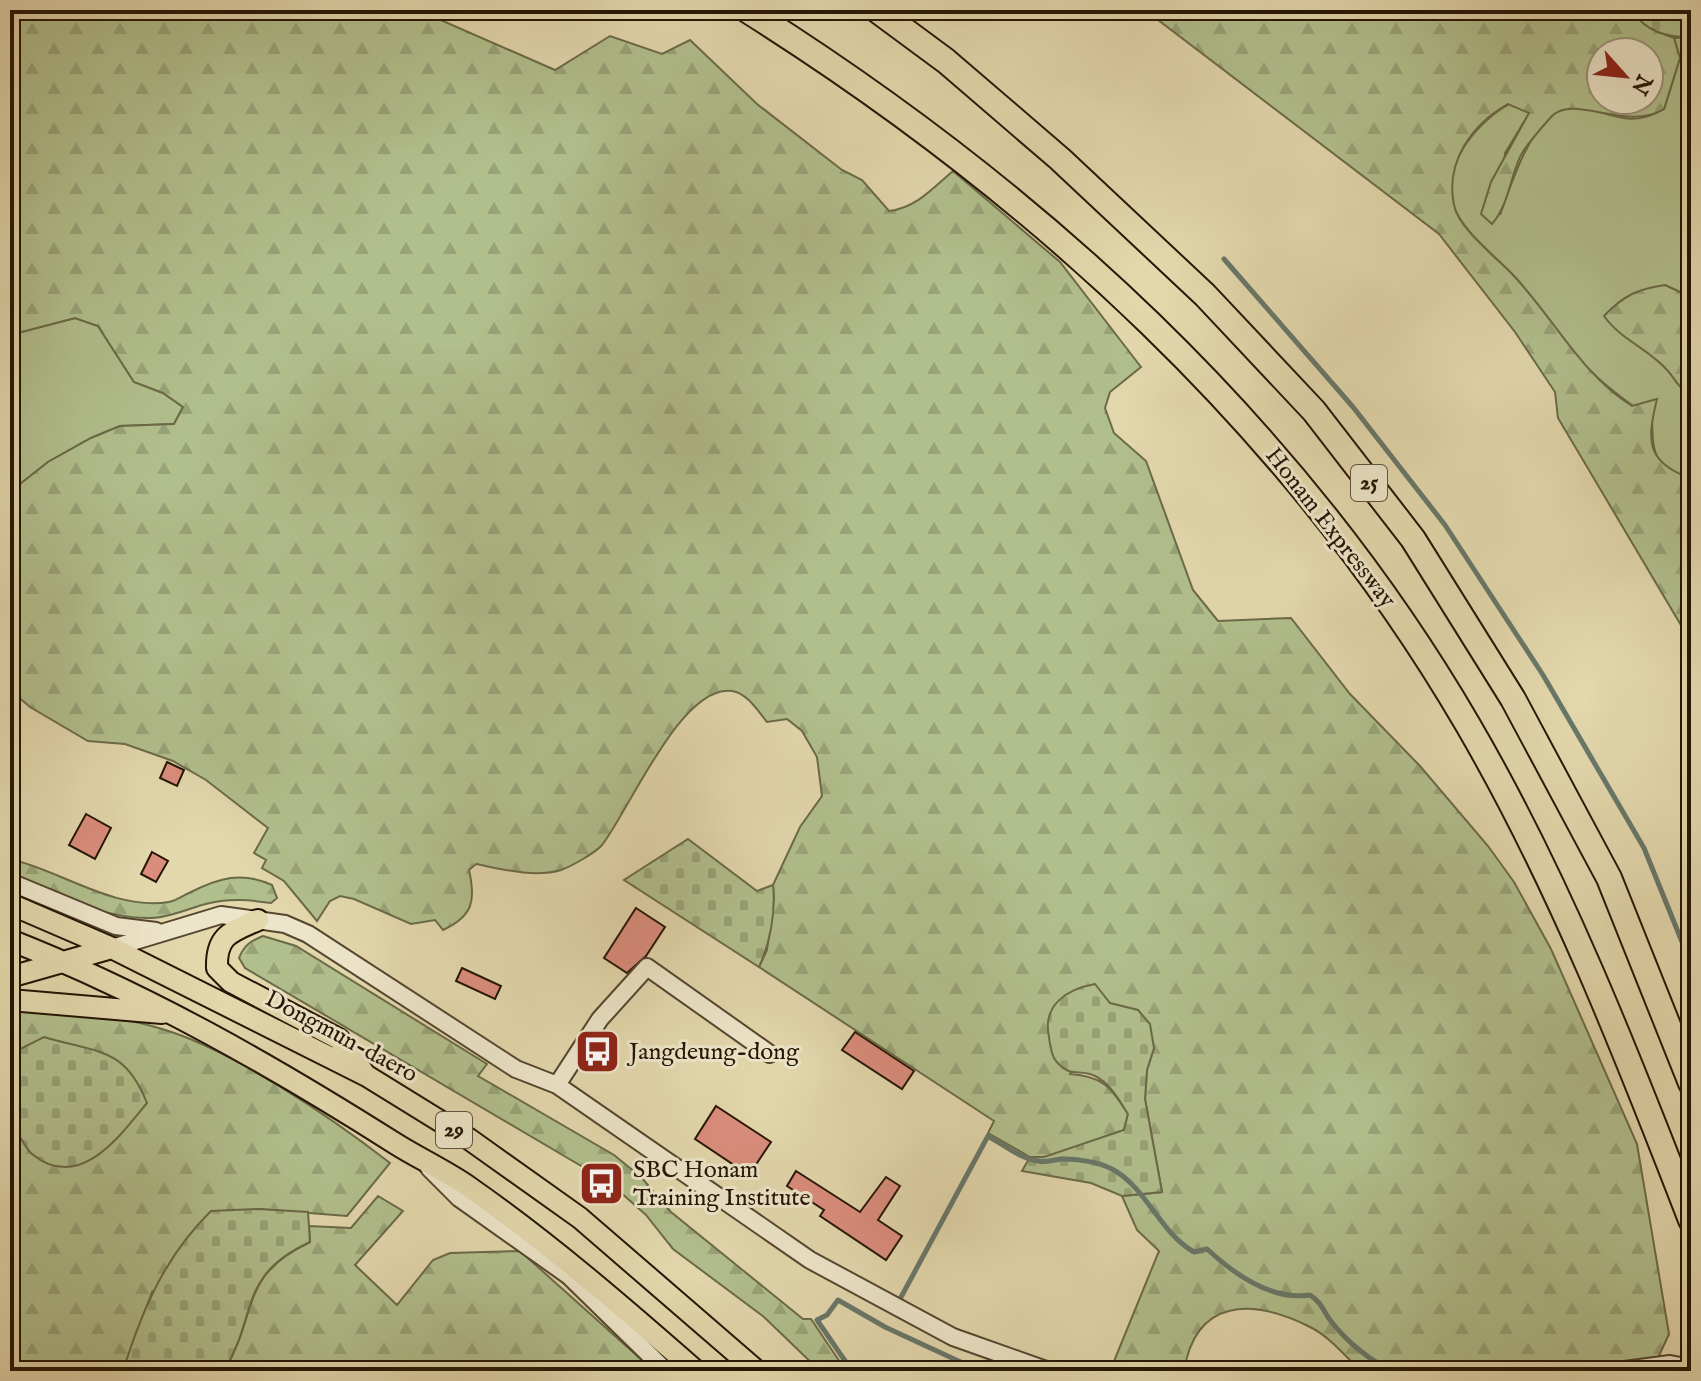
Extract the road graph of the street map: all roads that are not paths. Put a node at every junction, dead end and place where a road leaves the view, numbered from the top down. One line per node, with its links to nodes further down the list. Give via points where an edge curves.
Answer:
1 (747, 10): 18 (highway, Honam Expressway / 25, via 911,122 1032,216 1170,340 1285,466 1372,576 1468,725 1565,912)
2 (877, 10): 15 (highway, 25, via 946,61 1060,159 1205,295 1314,411 1413,539 1513,699 1609,878)
3 (10, 882): 6 (street, via 116,926)
4 (10, 904): 8 (main road, Dongmun-daero / 29)
5 (258, 920): 6 (street, via 221,915); 14 (main road, via 226,935 216,953 217,968 231,982 339,1039); 16 (street, via 308,934 516,1069)
6 (166, 932): 8 (street)
7 (10, 940): 9 (main road, 29)
8 (112, 948): 9 (main road); 14 (main road, Dongmun-daero / 29)
9 (68, 963): 10 (main road); 12 (main road, 29)
10 (10, 977)
11 (10, 1000): 12 (main road)
12 (170, 1013): 17 (main road, 29, via 320,1095)
13 (770, 1054): 16 (street, via 647,967 600,1019)
14 (367, 1076): 22 (main road, Dongmun-daero / 29, via 469,1139 580,1218)
15 (1691, 1083)
16 (557, 1085): 23 (street, via 810,1260 953,1337)
17 (423, 1161): 20 (street, via 459,1198 569,1276); 21 (main road, 29, via 468,1186 602,1288)
18 (1691, 1220)
19 (1691, 1368): 24 (street, via 1670,1364)
20 (666, 1371)
21 (696, 1371)
22 (757, 1371)
23 (1049, 1371)
24 (1617, 1371)

